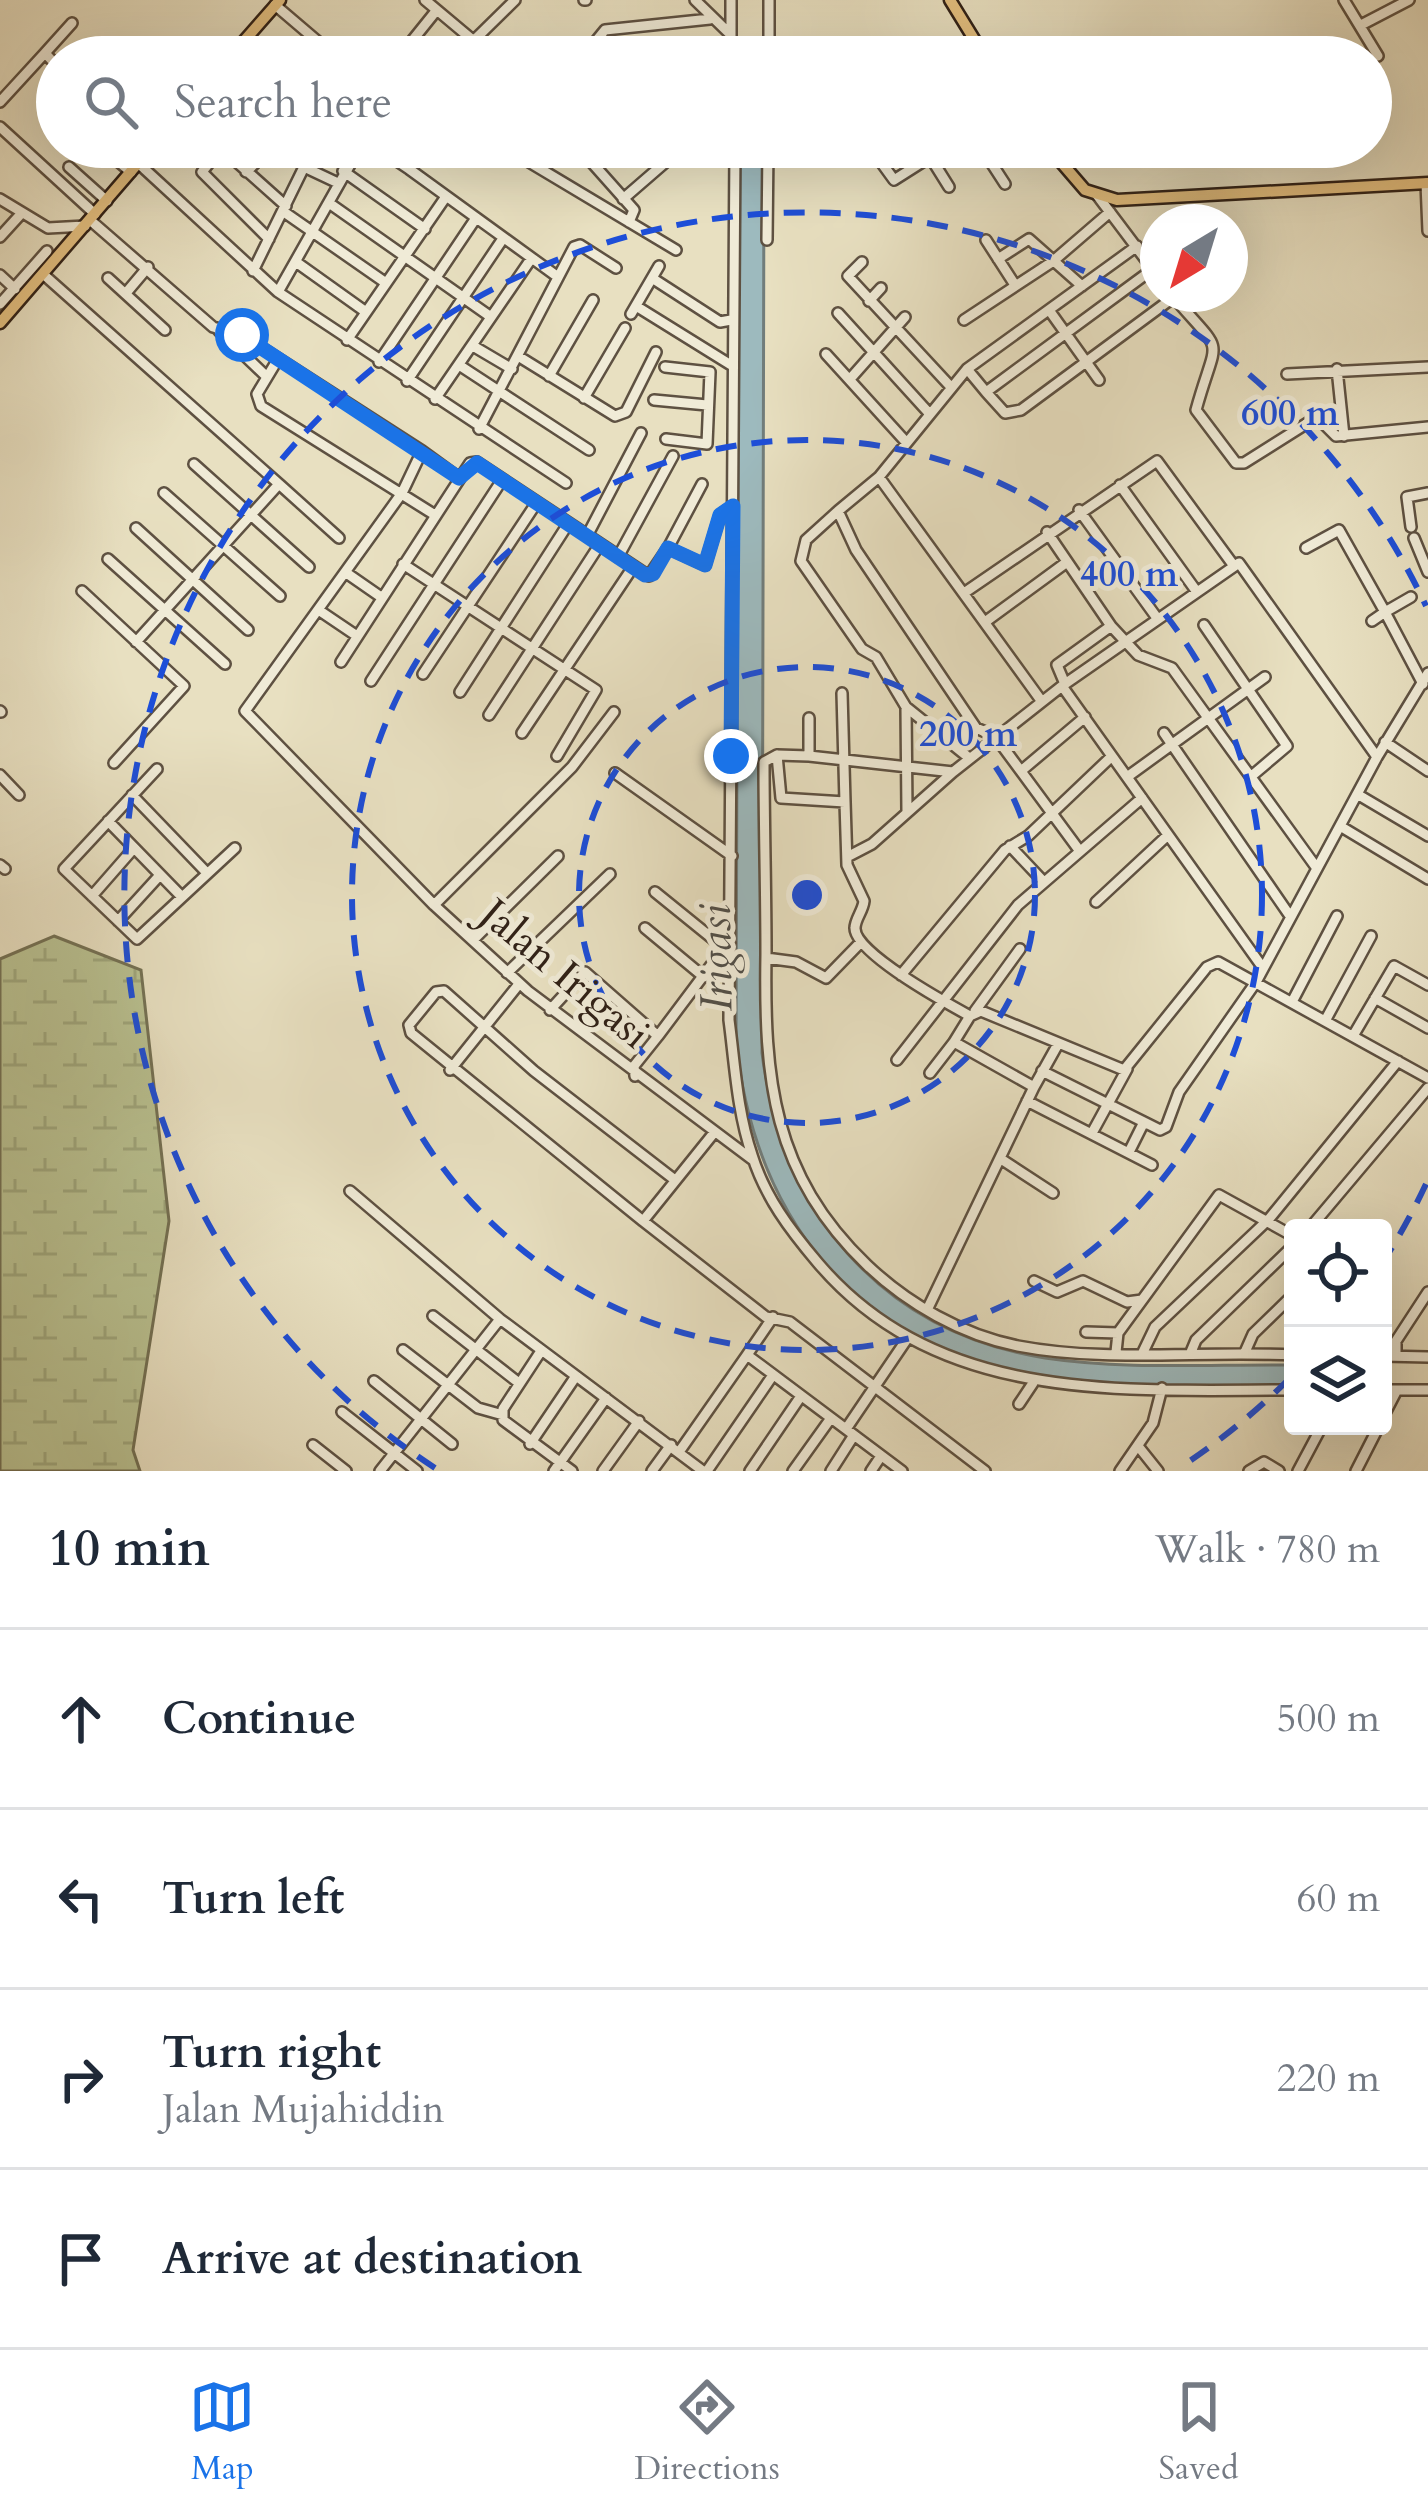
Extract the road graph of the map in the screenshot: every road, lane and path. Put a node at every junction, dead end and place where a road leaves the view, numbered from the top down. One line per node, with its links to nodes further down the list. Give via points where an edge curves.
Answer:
1 (425, 0): 11 (street)
2 (515, 0): 21 (street)
3 (695, 0): 12 (street)
4 (731, 0): 15 (street)
5 (769, 0): 23 (street)
6 (950, 0): 24 (main road)
7 (1344, 0): 14 (street)
8 (1409, 0): 10 (street)
9 (278, 3): 17 (main road); 18 (street)
10 (1392, 4): 14 (street)
11 (436, 11): 19 (street); 20 (street)
12 (710, 19): 15 (street); 22 (street)
13 (72, 23): 16 (street)
14 (1361, 26): 25 (street)
15 (730, 34)
16 (60, 36)
17 (249, 36)
18 (313, 36)
19 (416, 36)
20 (467, 36)
21 (476, 36)
22 (600, 36)
23 (769, 36)
24 (972, 36)
25 (1367, 36)
26 (36, 63): 27 (street)
27 (0, 101)
28 (0, 127): 29 (street)
29 (36, 164)
30 (40, 168): 65 (street)
31 (70, 168): 60 (street)
32 (134, 168): 60 (main road); 89 (street)
33 (205, 168): 72 (street)
34 (242, 168): 50 (street)
35 (250, 168): 50 (street)
36 (304, 168): 62 (street)
37 (306, 168): 52 (street)
38 (347, 168): 51 (street)
39 (539, 168): 67 (street)
40 (596, 168): 59 (street)
41 (659, 168): 59 (street)
42 (734, 168): 115 (street)
43 (768, 168): 74 (street)
44 (885, 168): 45 (street, via 894,180)
45 (908, 168)
46 (937, 168): 55 (street)
47 (995, 168): 54 (street)
48 (1063, 168): 56 (main road)
49 (409, 169): 57 (street)
50 (246, 172): 62 (street)
51 (344, 172): 52 (street); 68 (street)
52 (338, 183): 61 (street)
53 (1427, 183): 56 (main road); 69 (street)
54 (1006, 184)
55 (949, 187)
56 (1097, 195): 63 (street)
57 (445, 198): 66 (street); 68 (street)
58 (0, 199): 64 (street)
59 (623, 199): 67 (street, via 634,210)
60 (107, 201): 65 (main road)
61 (328, 203): 70 (street); 80 (street)
62 (285, 209): 70 (street); 72 (street)
63 (1110, 212): 76 (street); 85 (street)
64 (20, 215): 65 (street, via 29,212 52,229); 71 (street)
65 (90, 220): 87 (street); 90 (main road)
66 (475, 220): 73 (street); 94 (street)
67 (629, 222): 77 (street)
68 (424, 229): 80 (street)
69 (1428, 231)
70 (313, 234): 83 (street); 96 (street)
71 (0, 238)
72 (269, 239): 89 (street)
73 (502, 240): 81 (street); 104 (street)
74 (767, 240)
75 (986, 240): 82 (street)
76 (1137, 246): 78 (street); 99 (street)
77 (676, 250)
78 (1140, 250)
79 (47, 251): 101 (street)
80 (404, 257): 94 (street); 96 (street)
81 (531, 259): 92 (street); 113 (street)
82 (998, 259): 85 (street, via 1029,238); 98 (street)
83 (296, 262): 102 (street); 108 (street)
84 (862, 262): 106 (street, via 848,277)
85 (1052, 262): 98 (street); 99 (street)
86 (659, 266): 95 (street)
87 (148, 267): 103 (street); 117 (street)
88 (616, 268): 92 (street, via 580,245)
89 (253, 271): 102 (street)
90 (44, 274): 101 (main road); 169 (street)
91 (0, 275): 101 (street)
92 (558, 277): 129 (street)
93 (108, 278): 103 (street)
94 (434, 278): 104 (street); 131 (street)
95 (652, 278): 115 (street, via 720,322); 134 (street, via 633,310)
96 (386, 283): 108 (street)
97 (1140, 283): 121 (street)
98 (1015, 285): 116 (street)
99 (1082, 286): 107 (street)
100 (881, 288): 106 (street)
101 (19, 292): 111 (main road)
102 (278, 292): 122 (street)
103 (126, 293): 120 (street)
104 (463, 296): 113 (street); 145 (street)
105 (593, 300): 141 (street)
106 (868, 301): 119 (street)
107 (1049, 310): 121 (street); 138 (street)
108 (366, 312): 122 (street)
109 (1151, 312): 132 (street)
110 (1188, 312): 158 (street, via 1215,342 1196,410 1236,463 1317,417)
111 (2, 314)
112 (838, 314): 126 (street)
113 (491, 317): 124 (street)
114 (905, 317): 119 (street)
115 (731, 320): 134 (street)
116 (964, 320)
117 (213, 327): 130 (street); 142 (street)
118 (625, 328): 149 (street)
119 (894, 329): 126 (street); 127 (street)
120 (165, 330)
121 (1066, 333): 132 (street); 148 (street)
122 (346, 340): 131 (street)
123 (927, 343): 127 (street)
124 (472, 346): 133 (street); 137 (street)
125 (656, 352): 149 (street, via 623,415)
126 (873, 352): 143 (street); 154 (street)
127 (917, 353): 146 (street)
128 (826, 354): 143 (street)
129 (518, 356): 137 (street); 141 (street)
130 (278, 359): 142 (street); 162 (street)
131 (379, 362): 145 (street)
132 (1084, 362): 144 (street); 148 (street, via 1012,414)
133 (459, 365): 147 (street); 150 (street)
134 (731, 365): 152 (street)
135 (665, 367): 153 (street, via 710,371)
136 (1428, 367): 139 (street)
137 (512, 369): 147 (street)
138 (968, 369): 146 (street); 148 (street)
139 (1337, 369): 140 (street); 158 (street)
140 (1286, 374)
141 (550, 376): 149 (street)
142 (267, 377): 173 (street, via 257,394 261,406)
143 (850, 379): 160 (street)
144 (1099, 380)
145 (407, 381): 150 (street)
146 (950, 386): 154 (street)
147 (499, 392): 156 (street); 161 (street)
148 (986, 392)
149 (584, 398)
150 (435, 399): 156 (street)
151 (654, 400): 153 (street)
152 (732, 410): 153 (street, via 727,417); 176 (street)
153 (708, 411): 159 (street, via 707,444)
154 (928, 412): 160 (street)
155 (1428, 427): 158 (street)
156 (479, 429): 168 (street)
157 (640, 433): 184 (street)
158 (1344, 436)
159 (667, 440)
160 (906, 442): 165 (street)
161 (589, 450)
162 (422, 451): 166 (street); 173 (street)
163 (673, 456): 190 (street)
164 (194, 464): 179 (street)
165 (879, 476): 178 (street); 203 (street)
166 (459, 478): 167 (street, via 474,462); 180 (street)
167 (502, 479): 175 (street); 200 (street)
168 (566, 483)
169 (279, 484): 179 (street); 185 (street)
170 (702, 484): 188 (street)
171 (1120, 485): 177 (street); 194 (street, via 1157,461); 202 (street)
172 (164, 493): 187 (street)
173 (402, 493): 180 (street); 197 (street)
174 (1428, 493): 198 (street, via 1406,498)
175 (537, 502): 181 (street); 207 (street)
176 (733, 506): 188 (street, via 720,515 705,565); 278 (street)
177 (1079, 510): 183 (street); 211 (street)
178 (838, 512): 234 (street, via 806,540 801,561); 242 (street, via 976,728)
179 (250, 515): 187 (street); 195 (street)
180 (435, 515): 193 (street)
181 (568, 524): 184 (street); 216 (street)
182 (136, 528): 199 (street)
183 (1047, 532): 192 (street); 203 (street)
184 (587, 536): 186 (street)
185 (339, 538)
186 (599, 544): 190 (street); 221 (street)
187 (223, 546): 199 (street); 204 (street)
188 (668, 548): 196 (street, via 650,576)
189 (1306, 548): 210 (street, via 1341,532)
190 (618, 557): 196 (street)
191 (108, 559): 208 (street)
192 (1067, 562): 213 (street); 215 (street)
193 (403, 564): 200 (street); 205 (street)
194 (1234, 566): 202 (street); 249 (street)
195 (309, 567)
196 (633, 567): 224 (street)
197 (345, 572): 205 (street); 209 (street)
198 (1427, 574)
199 (193, 580): 208 (street); 217 (street)
200 (435, 585): 207 (street); 227 (street)
201 (82, 591): 220 (street)
202 (1197, 592): 211 (street)
203 (964, 593): 213 (street)
204 (280, 596)
205 (382, 597): 218 (street)
206 (1411, 598): 210 (street)
207 (467, 606): 216 (street); 225 (street)
208 (166, 610): 220 (street); 223 (street)
209 (320, 611): 218 (street); 290 (street, via 246,714)
210 (1384, 612): 212 (street); 229 (street)
211 (1157, 618): 219 (street)
212 (1372, 621)
213 (985, 622): 233 (street)
214 (1204, 625): 230 (street)
215 (1112, 626): 219 (street); 228 (street, via 1057,665)
216 (503, 629): 221 (street); 231 (street)
217 (248, 630)
218 (357, 636): 222 (street)
219 (1123, 641): 228 (street); 238 (street, via 1172,668)
220 (136, 642): 252 (street, via 184,686)
221 (534, 650): 224 (street); 236 (street)
222 (341, 662)
223 (225, 664)
224 (566, 669): 240 (street); 246 (street, via 597,694)
225 (423, 674)
226 (1265, 677): 230 (street)
227 (370, 681)
228 (1064, 685): 233 (street); 237 (street)
229 (1425, 686): 243 (street)
230 (1249, 689): 238 (street); 260 (street, via 1287,746)
231 (460, 692)
232 (842, 692): 251 (street)
233 (1040, 699): 242 (street)
234 (906, 707): 250 (street); 253 (street)
235 (614, 712): 290 (street, Jalan Irigasi, via 572,767)
236 (489, 715)
237 (1085, 717): 248 (street); 256 (street)
238 (1210, 717): 244 (street); 260 (street)
239 (809, 718): 247 (street)
240 (522, 733)
241 (1164, 734): 244 (street)
242 (994, 736): 250 (street); 256 (street)
243 (1385, 742): 249 (street); 254 (street)
244 (1172, 746): 261 (street); 291 (street)
245 (778, 755): 247 (street); 266 (street, via 782,799); 301 (street, via 764,762)
246 (557, 756)
247 (808, 756): 251 (street)
248 (1112, 756): 261 (street); 267 (street)
249 (1377, 757): 262 (street)
250 (968, 758): 257 (street)
251 (843, 759): 253 (street); 266 (street)
252 (114, 763)
253 (906, 766): 257 (street); 268 (street)
254 (1426, 766)
255 (157, 769): 264 (street)
256 (1021, 771): 267 (street)
257 (953, 772): 268 (street)
258 (615, 773): 278 (street)
259 (0, 775): 263 (street)
260 (1255, 775): 280 (street)
261 (1127, 778): 265 (street)
262 (1358, 794): 270 (street); 272 (street)
263 (20, 795)
264 (132, 795): 269 (street); 281 (street)
265 (1142, 798): 271 (street); 276 (street)
266 (845, 802): 279 (street)
267 (1052, 811): 273 (street); 276 (street)
268 (907, 812): 279 (street)
269 (108, 821): 274 (street); 287 (street, via 64,869)
270 (1340, 826): 280 (street); 284 (street)
271 (1168, 835): 289 (street); 302 (street)
272 (1428, 836)
273 (1010, 846): 285 (street); 304 (street)
274 (134, 848): 283 (street); 287 (street)
275 (235, 848): 281 (street)
276 (1079, 850): 285 (street)
277 (558, 856): 296 (street)
278 (732, 856): 298 (street)
279 (848, 857): 297 (street, via 864,901 855,926)
280 (1316, 867): 291 (street)
281 (207, 873): 288 (street)
282 (610, 874): 303 (street)
283 (160, 875): 288 (street); 293 (street)
284 (1428, 879)
285 (1044, 882): 311 (street)
286 (655, 892): 298 (street, via 713,939)
287 (92, 896): 293 (street)
288 (182, 897): 293 (street, via 137,939)
289 (1096, 902)
290 (434, 905): 296 (street, Jalan Irigasi)
291 (1290, 916): 302 (street)
292 (1336, 916): 310 (street)
293 (118, 921)
294 (645, 928): 305 (street)
295 (1371, 936): 314 (street)
296 (472, 940): 303 (street, Jalan Irigasi)
297 (861, 942): 301 (street, via 826,978); 304 (street)
298 (730, 943): 300 (street)
299 (1020, 949): 313 (street)
300 (730, 956): 305 (street); 338 (street, via 736,1088)
301 (766, 958): 352 (street, via 766,1066 797,1172 850,1249)
302 (1263, 968): 306 (street)
303 (507, 973): 307 (street, Jalan Irigasi)
304 (902, 974): 311 (street)
305 (704, 977): 317 (street)
306 (1256, 982): 310 (street); 323 (street, via 1211,964); 333 (street, via 1160,1130)
307 (519, 984): 312 (street, Jalan Irigasi); 315 (street)
308 (1428, 985): 309 (street, via 1398,960)
309 (1376, 998): 316 (street); 318 (street)
310 (1292, 1002): 314 (street)
311 (944, 1003): 313 (street); 321 (street)
312 (550, 1010): 317 (street, via 582,970); 327 (street, Jalan Irigasi)
313 (972, 1014): 319 (street); 320 (street)
314 (1325, 1021): 318 (street)
315 (484, 1028): 324 (street); 324 (street, via 440,989 409,1025); 340 (street)
316 (1428, 1028)
317 (658, 1036): 327 (street)
318 (1352, 1036): 322 (street)
319 (954, 1042): 326 (street); 329 (street)
320 (1058, 1044): 323 (street); 325 (street)
321 (898, 1060)
322 (1398, 1061): 328 (street); 344 (street)
323 (1126, 1069): 332 (street)
324 (450, 1070): 345 (street)
325 (1042, 1071): 329 (street); 332 (street)
326 (931, 1073)
327 (634, 1076): 335 (street, Jalan Irigasi)
328 (1428, 1078)
329 (1034, 1087): 331 (street)
330 (1428, 1088): 343 (street)
331 (1027, 1101): 334 (street); 337 (street)
332 (1108, 1105): 333 (street); 334 (street)
333 (1144, 1122): 336 (street)
334 (1092, 1132): 336 (street)
335 (713, 1134): 338 (street, Jalan Irigasi); 340 (street)
336 (1129, 1152): 339 (street)
337 (1001, 1159): 342 (street); 352 (street)
338 (753, 1160): 358 (street, via 785,1222 831,1278)
339 (1152, 1165)
340 (675, 1180): 345 (street)
341 (350, 1191): 355 (street)
342 (1053, 1192)
343 (1318, 1219)
344 (1269, 1220): 346 (street); 350 (street, via 1219,1195); 363 (street, via 1155,1328)
345 (643, 1221): 354 (street)
346 (1284, 1230)
347 (1284, 1255): 364 (street)
348 (1034, 1281): 350 (street, via 1058,1292 1083,1281 1127,1302)
349 (1428, 1292): 369 (street, via 1396,1341)
350 (1142, 1300): 357 (street)
351 (1284, 1304): 365 (street)
352 (927, 1310): 362 (street, via 1008,1343)
353 (433, 1316): 359 (street)
354 (773, 1317): 367 (street); 377 (street)
355 (500, 1319): 359 (street); 361 (street)
356 (1086, 1332): 357 (street)
357 (1118, 1333): 362 (street)
358 (907, 1339): 374 (street, via 970,1367); 377 (street)
359 (476, 1349): 375 (street); 376 (street)
360 (403, 1351): 376 (street)
361 (541, 1351): 372 (street); 375 (street)
362 (1116, 1352): 363 (street)
363 (1143, 1352): 364 (street)
364 (1191, 1352): 365 (street)
365 (1245, 1352): 366 (street)
366 (1284, 1354)
367 (747, 1355): 371 (street); 399 (street)
368 (1392, 1356): 369 (street)
369 (1396, 1356): 370 (street)
370 (1428, 1357)
371 (773, 1375): 383 (street); 410 (street)
372 (576, 1376): 384 (street); 396 (street)
373 (374, 1381): 390 (street)
374 (1033, 1382): 378 (street); 386 (street)
375 (520, 1383): 388 (street)
376 (448, 1386): 388 (street); 390 (street)
377 (876, 1387): 392 (street); 416 (street)
378 (1162, 1388): 379 (street); 398 (street)
379 (1284, 1390)
380 (1392, 1390): 381 (street)
381 (1396, 1390): 382 (street); 385 (street)
382 (1428, 1390)
383 (801, 1396): 389 (street); 411 (street)
384 (606, 1398): 391 (street); 403 (street)
385 (1392, 1398)
386 (1018, 1404)
387 (342, 1412): 400 (street)
388 (503, 1414): 396 (street)
389 (831, 1418): 392 (street); 412 (street)
390 (421, 1419): 395 (street); 400 (street)
391 (639, 1421): 399 (street); 408 (street)
392 (850, 1432): 401 (street); 413 (street)
393 (1317, 1435): 421 (street)
394 (1374, 1435): 422 (street)
395 (452, 1444)
396 (530, 1444): 403 (street)
397 (314, 1445): 402 (street)
398 (1138, 1446): 417 (street); 418 (street)
399 (675, 1449): 409 (street); 410 (street)
400 (395, 1452): 405 (street); 406 (street)
401 (881, 1456): 414 (street); 415 (street)
402 (333, 1467): 404 (street)
403 (557, 1467): 407 (street)
404 (346, 1471)
405 (380, 1471)
406 (417, 1471)
407 (572, 1471)
408 (603, 1471)
409 (652, 1471)
410 (705, 1471)
411 (750, 1471)
412 (794, 1471)
413 (831, 1471)
414 (872, 1471)
415 (902, 1471)
416 (985, 1471)
417 (1120, 1471)
418 (1158, 1471)
419 (1249, 1471): 420 (street, via 1264,1462)
420 (1279, 1471)
421 (1298, 1471)
422 (1356, 1471)

